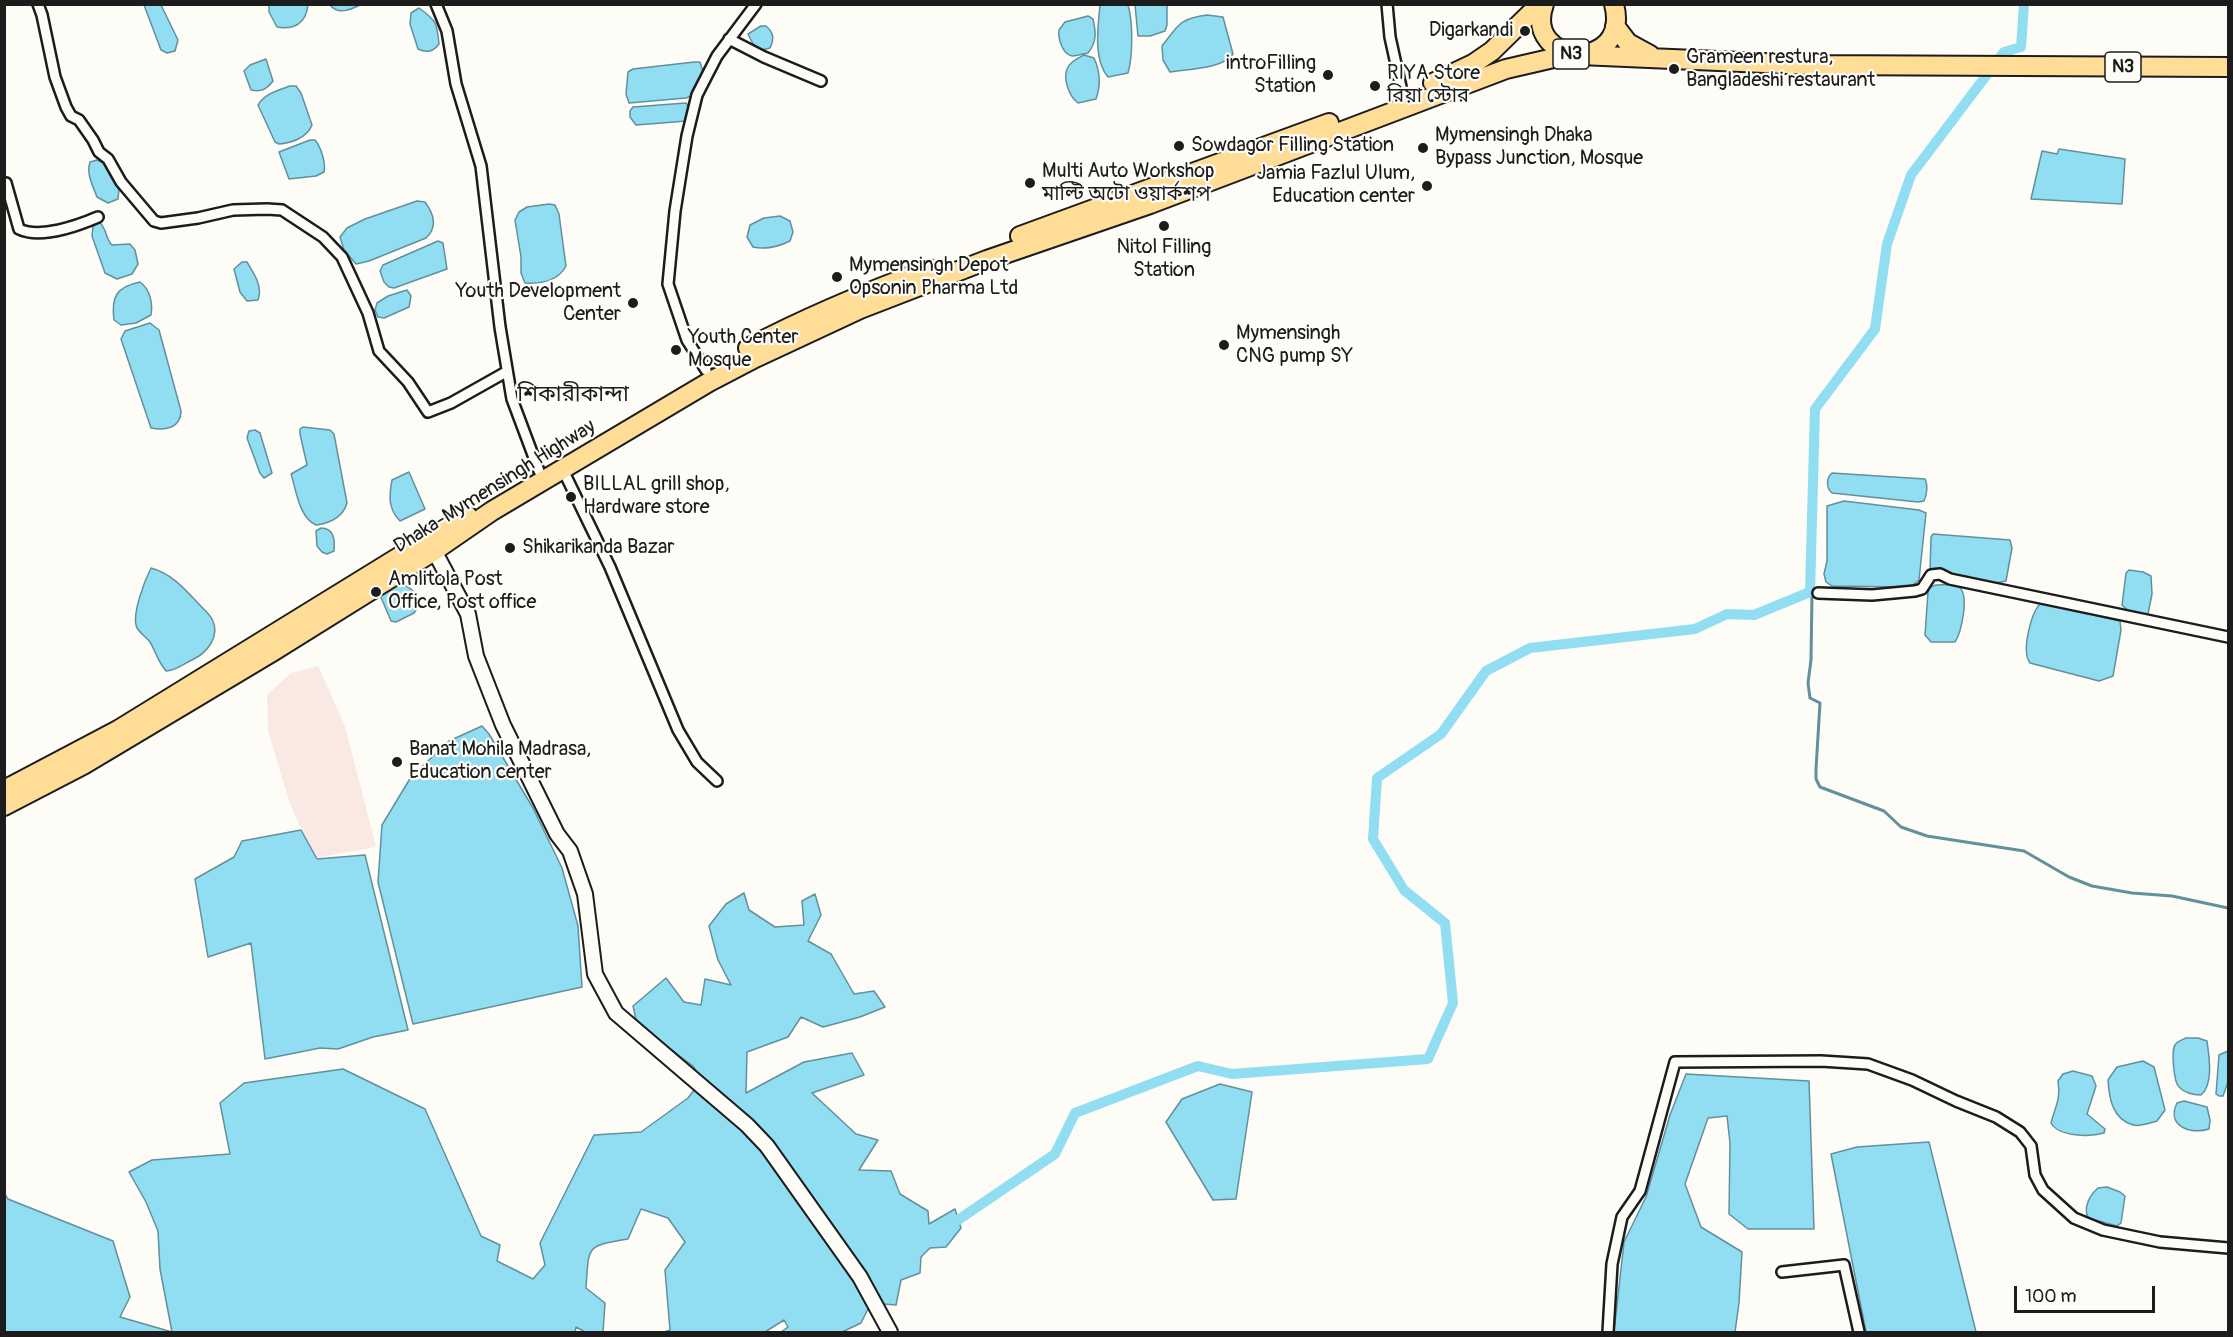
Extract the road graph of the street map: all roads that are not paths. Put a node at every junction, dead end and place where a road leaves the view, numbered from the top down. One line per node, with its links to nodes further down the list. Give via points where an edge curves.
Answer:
1 (38, 4): 16 (street, via 66,107 154,221 198,218 233,210 282,210 323,237 342,257 368,313 379,351 408,382 428,412)
2 (436, 4): 16 (street, via 447,31 456,84 481,166)
3 (756, 4): 7 (street)
4 (1387, 4): 12 (street)
5 (1542, 4): 8 (highway, N3, via 1542,22 1551,43); 12 (highway, Dhaka-Mymensingh Highway / N3, via 1492,51 1454,74)
6 (1617, 14): 8 (highway, N3, via 1611,36 1598,50); 9 (highway, N3, via 1628,43)
7 (729, 39): 11 (street); 15 (street, via 697,95 675,211 668,284 687,340)
8 (1576, 55): 9 (highway, N3); 17 (highway, Dhaka-Mymensingh Highway / N3, via 1506,69 1464,83 1172,196 860,309 754,358)
9 (1664, 59): 10 (highway, N3, via 1810,65)
10 (2229, 67)
11 (821, 81)
12 (1403, 96): 15 (highway, Dhaka-Mymensingh Highway / N3, via 867,292)
13 (4, 184): 14 (street, via 19,229 28,234 76,227)
14 (98, 217)
15 (706, 370): 18 (highway, Dhaka-Mymensingh Highway / N3)
16 (506, 372): 18 (street)
17 (563, 470): 19 (highway, Dhaka-Mymensingh Highway / N3); 22 (street, via 610,567 678,730 697,762)
18 (539, 471): 19 (highway, Dhaka-Mymensingh Highway / N3)
19 (431, 544): 23 (highway, Dhaka-Mymensingh Highway / N3, via 118,730); 24 (highway, Dhaka-Mymensingh Highway / N3, via 272,652 83,765); 27 (street, via 468,614 476,656 503,725 556,834 570,851 585,894 595,974 616,1013 767,1146 860,1277)
20 (1818, 593): 21 (street, via 1872,595 1915,591 1922,589 1931,575 1940,574)
21 (2229, 638)
22 (717, 781)
23 (4, 790)
24 (4, 806)
25 (2229, 1248): 28 (street, via 2160,1242 2103,1230 2074,1218 2043,1190 2035,1175 2031,1146 2020,1132 1996,1117 1868,1064 1675,1062 1640,1191 1622,1217 1612,1264)
26 (1782, 1272): 29 (street, via 1844,1265)
27 (890, 1332)
28 (1608, 1332)
29 (1859, 1332)

